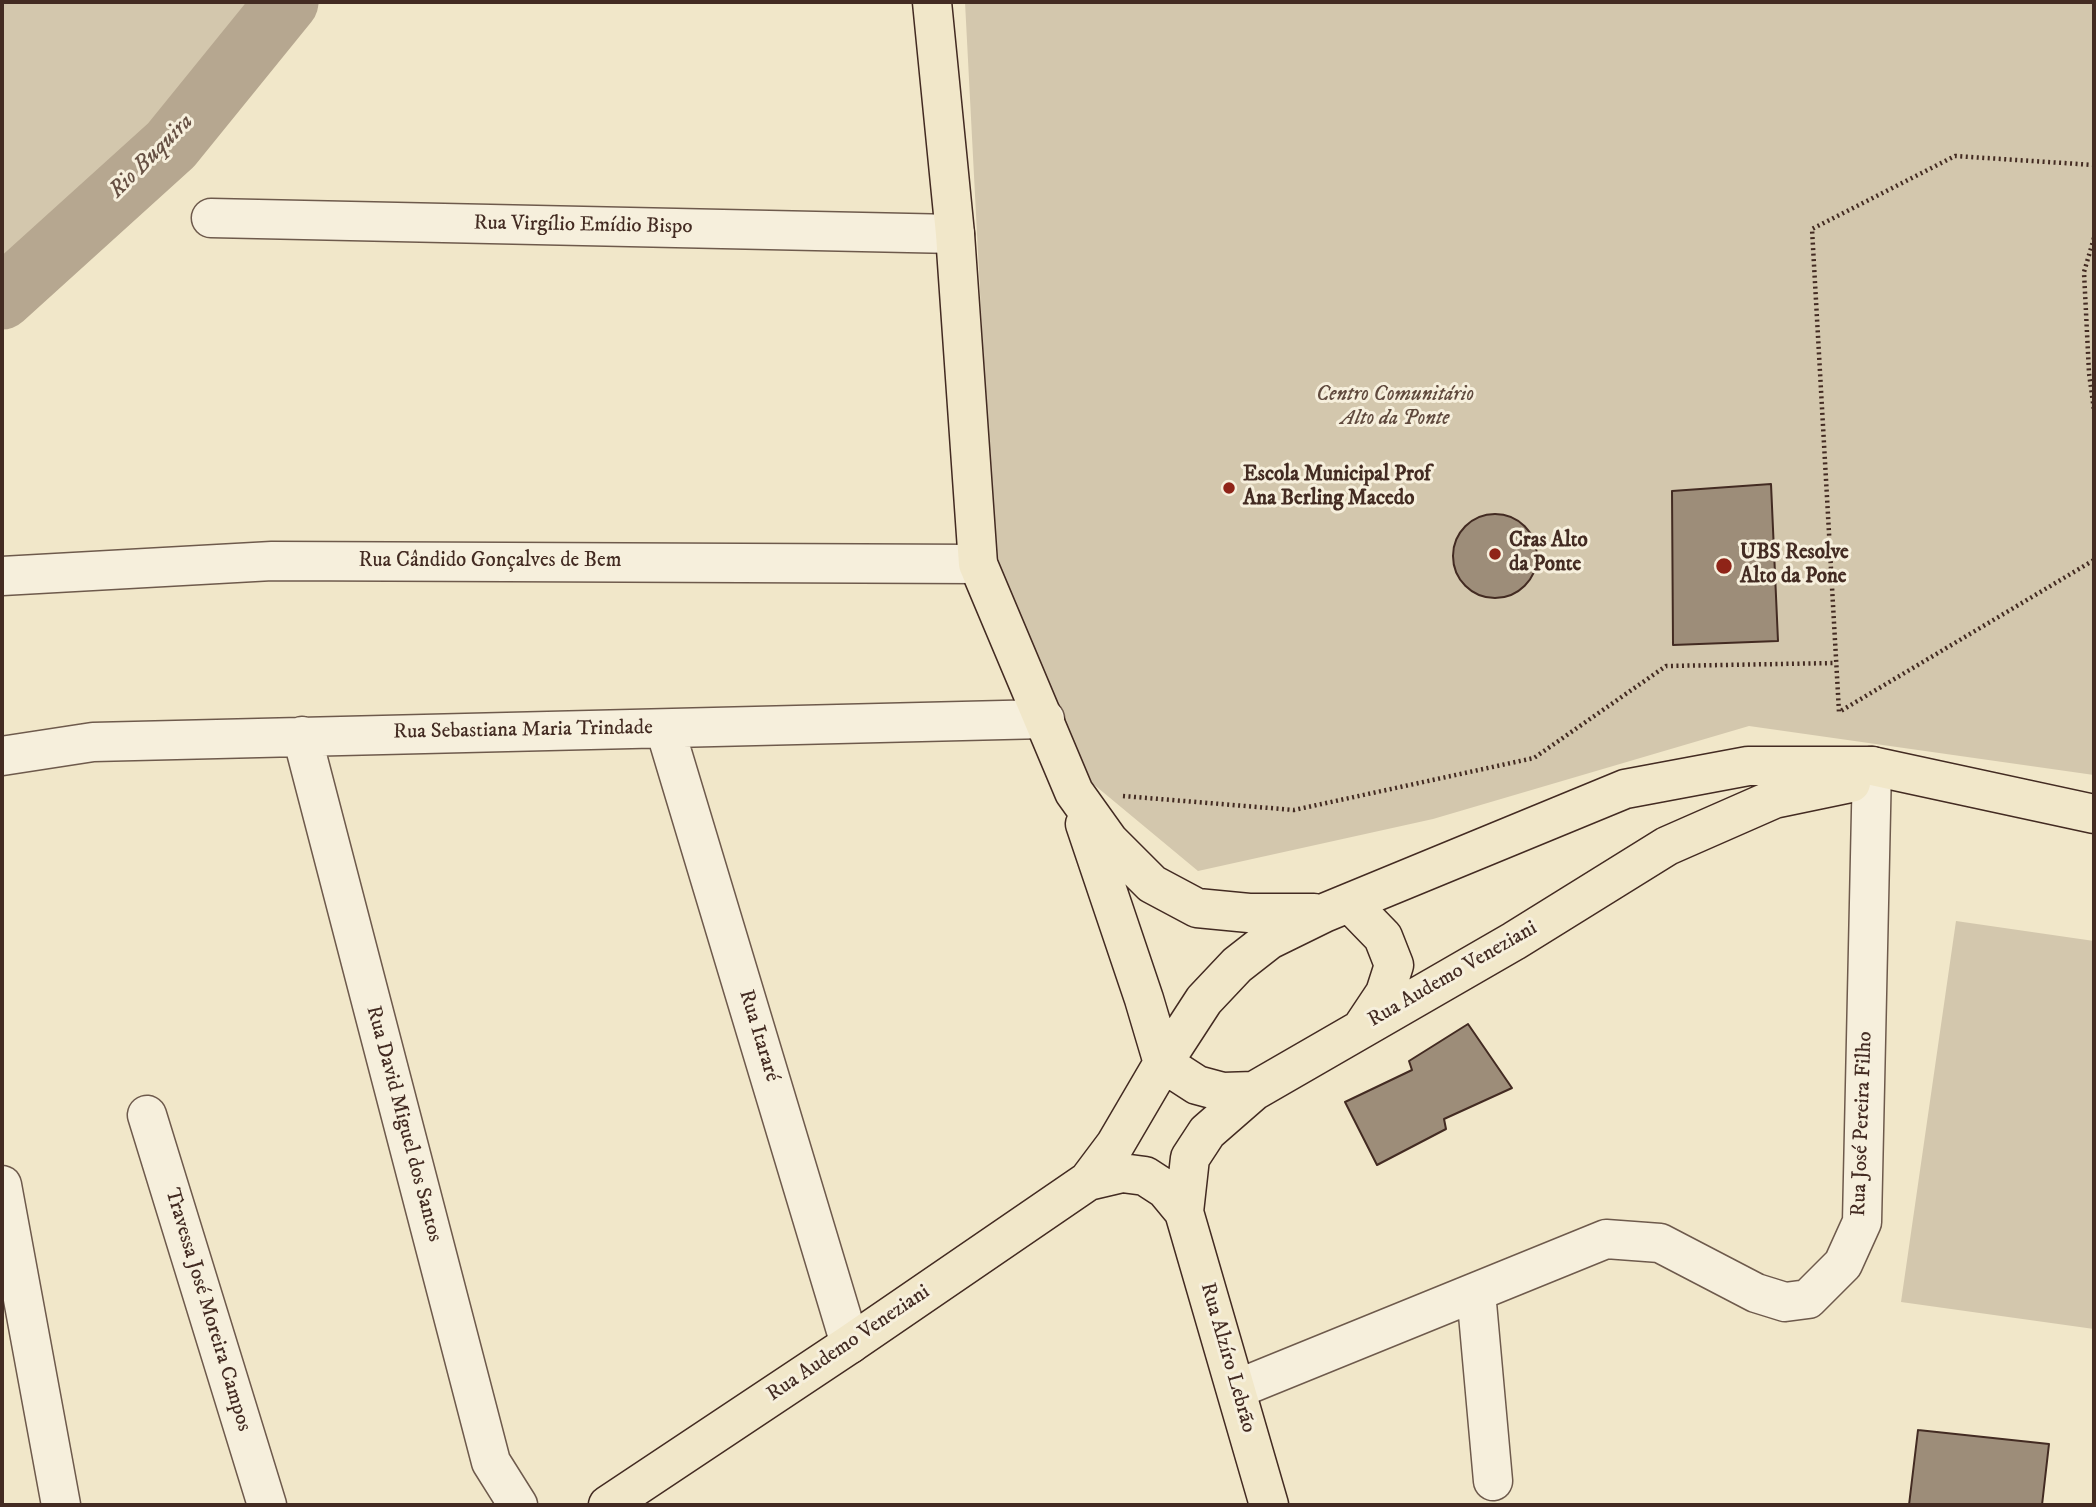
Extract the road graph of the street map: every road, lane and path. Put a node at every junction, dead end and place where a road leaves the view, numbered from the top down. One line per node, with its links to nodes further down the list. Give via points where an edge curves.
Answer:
1 (932, 2): 4 (main road)
2 (2094, 165): 10 (path, via 1955,156 1812,229)
3 (211, 218): 4 (street, Rua Virgílio Emídio Bispo)
4 (955, 234): 8 (main road)
5 (2094, 238): 6 (path, via 2084,272)
6 (2094, 411)
7 (2094, 560): 10 (path, via 1839,712)
8 (978, 564): 9 (street, Rua Cândido Gonçalves de Bem, via 272,561); 11 (main road)
9 (2, 576)
10 (1836, 663): 16 (path, via 1667,666 1534,758 1294,810)
11 (1045, 719): 12 (street, Rua Sebastiana Maria Trindade); 16 (main road)
12 (665, 729): 13 (street, Rua Sebastiana Maria Trindade); 28 (street, Rua Itararé)
13 (302, 736): 14 (street, Rua Sebastiana Maria Trindade, via 93,742); 33 (street, Rua David Miguel dos Santos, via 491,1462)
14 (2, 756)
15 (1879, 772): 17 (main road, Rua Audemo Veneziani); 18 (main road, Rua Audemo Veneziani, via 1748,766 1625,789); 19 (main road, Rua Audemo Veneziani, via 1774,799 1667,846); 27 (street, Rua José Pereira Filho, via 1862,1222 1843,1264 1808,1299 1785,1302 1756,1293 1660,1243 1606,1239)
16 (1074, 792): 18 (main road, via 1109,841 1152,884 1197,908 1249,913); 20 (main road)
17 (2094, 814)
18 (1337, 908): 19 (main road, via 1383,937 1394,965 1385,993); 20 (main road, Rua Audemo Veneziani, via 1269,940 1237,965 1204,1000)
19 (1362, 1028): 21 (main road, Rua Audemo Veneziani)
20 (1163, 1063): 21 (main road, via 1197,1085 1223,1092); 23 (main road, Rua Audemo Veneziani)
21 (1254, 1091): 25 (main road, Rua Audemo Veneziani, via 1207,1132 1190,1158)
22 (147, 1115): 32 (street, Travessa José Moreira Campos)
23 (1088, 1181): 25 (main road, Rua Audemo Veneziani, via 1122,1172 1145,1176 1165,1189); 28 (main road, Rua Audemo Veneziani)
24 (2, 1185): 26 (street)
25 (1184, 1212): 29 (main road, Rua Alzíro Lebrão)
26 (7, 1243): 31 (street)
27 (1476, 1292): 29 (street, Rua José Pereira Filho); 30 (street)
28 (850, 1344): 34 (main road, Rua Audemo Veneziani)
29 (1237, 1389): 35 (main road, Rua Alzíro Lebrão)
30 (1493, 1481)
31 (61, 1505)
32 (267, 1505)
33 (518, 1505)
34 (608, 1505)
35 (1269, 1505)

